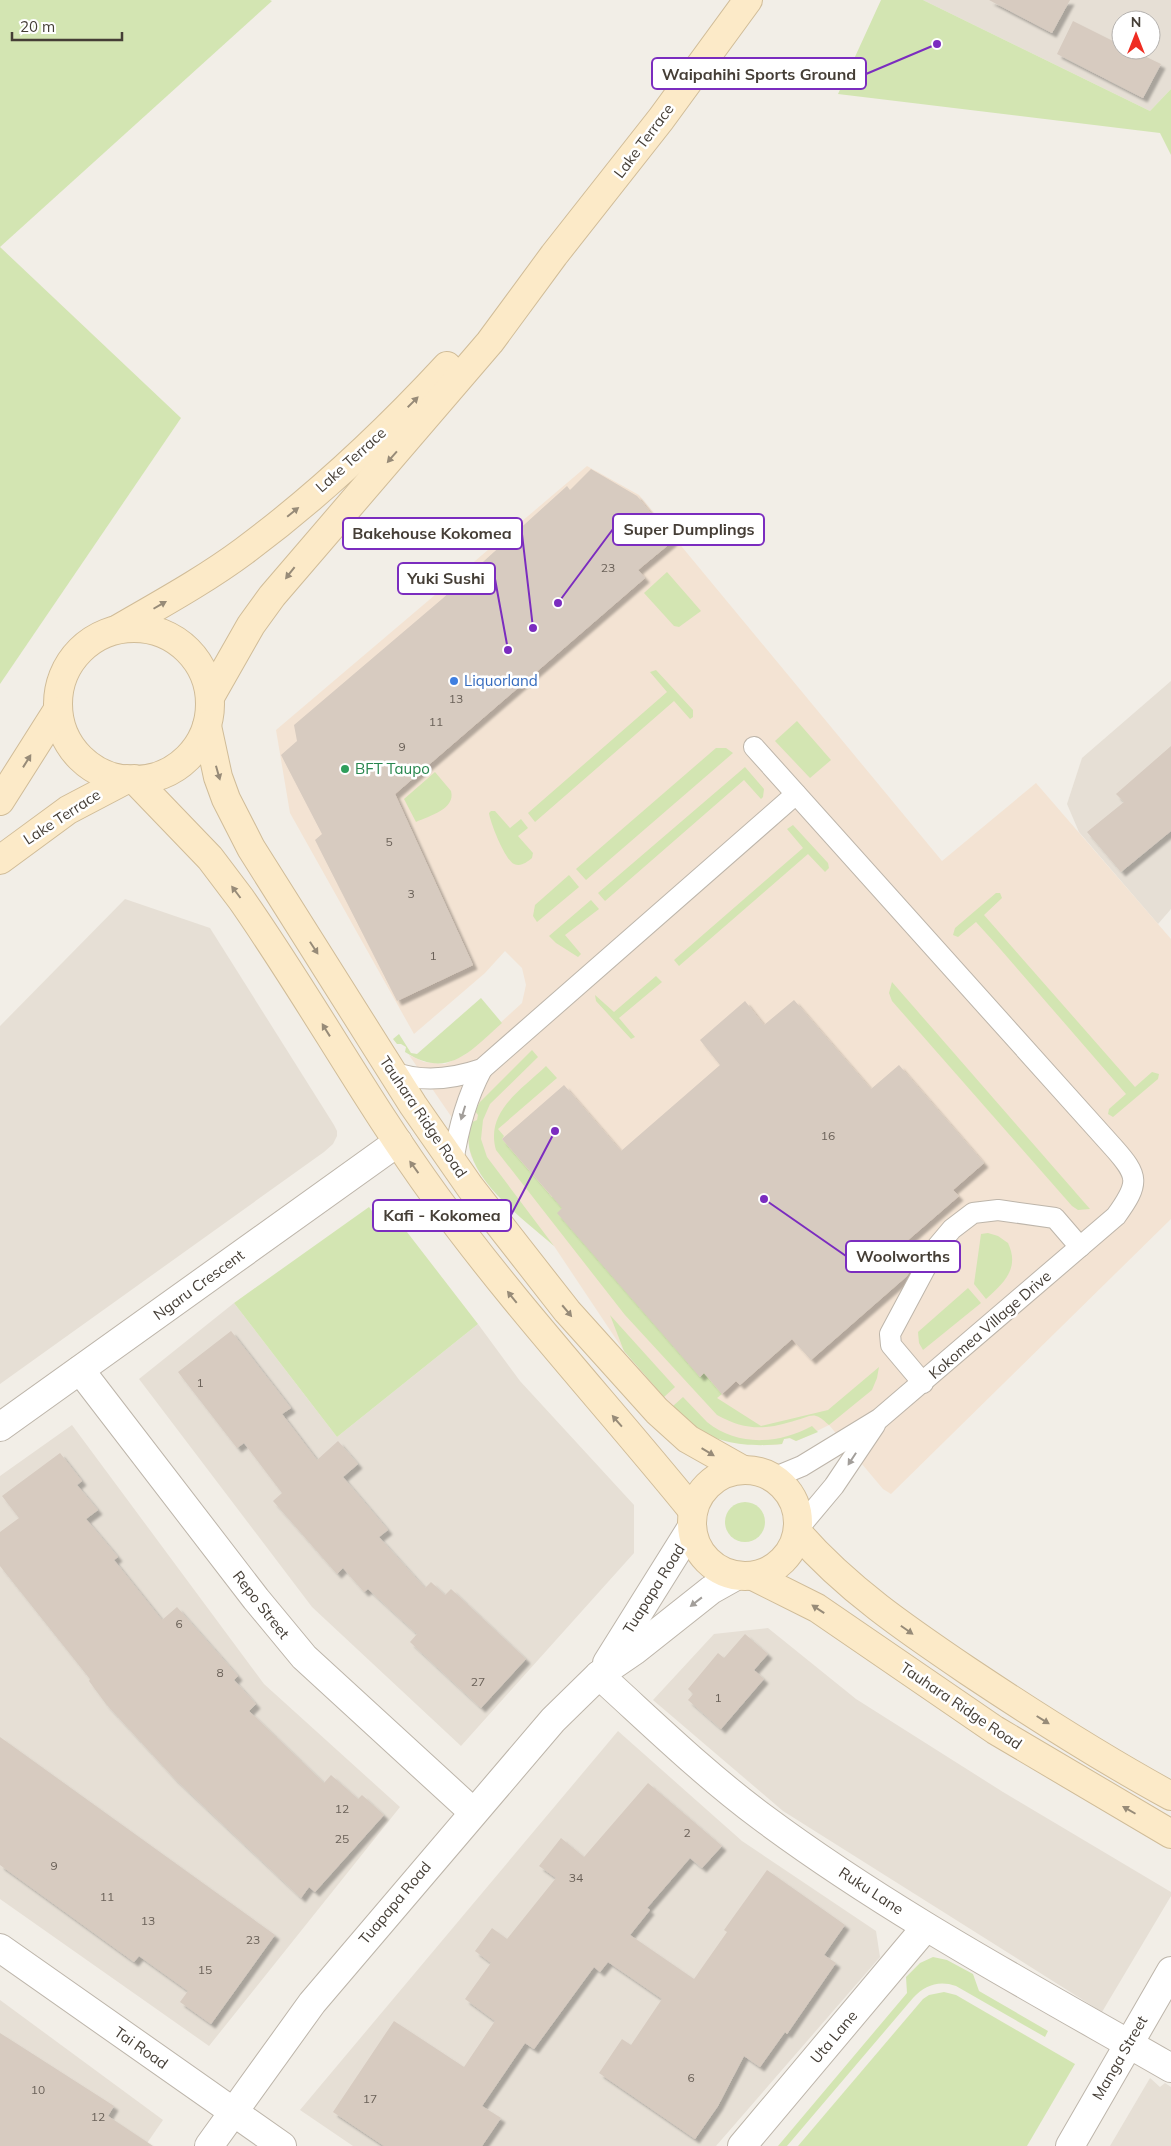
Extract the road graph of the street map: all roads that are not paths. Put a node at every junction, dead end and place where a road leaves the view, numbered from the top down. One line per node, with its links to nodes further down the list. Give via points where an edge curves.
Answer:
1 (748, 0): 2 (street, Lake Terrace, via 661,119)
2 (554, 255): 3 (street, Lake Terrace, one-way to 2, via 196,584 243,552 306,501 417,398); 4 (street, Lake Terrace, one-way to 4, via 490,342 272,596 251,624)
3 (118, 629): 4 (street, via 152,630 185,647 204,674); 5 (street, via 95,638 76,653 59,687)
4 (210, 697): 6 (street)
5 (57, 711): 8 (street, via 64,734 86,763 96,770); 10 (street, one-way to 5)
6 (207, 726): 8 (street, via 194,751 178,766 155,777); 13 (street, Tauhara Ridge Road, one-way to 13, via 218,777 242,831)
7 (754, 747): 9 (lane, Kokomea Village Drive)
8 (131, 779): 11 (street, Lake Terrace, via 68,810); 14 (street, Tauhara Ridge Road, one-way to 8, via 241,899 210,858)
9 (796, 794): 12 (lane); 16 (lane, Kokomea Village Drive, via 1130,1166 1134,1176 1132,1190 1116,1216)
10 (0, 801)
11 (0, 860)
12 (482, 1068): 13 (lane, via 462,1076 438,1079); 15 (lane, one-way to 15, via 460,1122)
13 (393, 1072): 15 (street, Tauhara Ridge Road)
14 (398, 1142): 17 (street, Ngaru Crescent); 23 (street, Tauhara Ridge Road, one-way to 14, via 512,1296 437,1199)
15 (453, 1163): 21 (street, Tauhara Ridge Road, one-way to 21, via 567,1311 644,1398 688,1439)
16 (1080, 1247): 18 (lane, Kokomea Village Drive); 18 (lane, via 1055,1218 1019,1211 973,1213 952,1229 936,1248 890,1334 891,1345)
17 (80, 1370): 20 (street, Ngaru Crescent); 28 (street, Repo Street, via 304,1657)
18 (922, 1382): 19 (lane, Kokomea Village Drive)
19 (880, 1419): 22 (lane, via 802,1466); 24 (lane, one-way to 24)
20 (0, 1427)
21 (743, 1470): 22 (street, Tauhara Ridge Road); 23 (street, via 729,1472 706,1487 698,1499)
22 (773, 1478): 24 (street, Tauhara Ridge Road, via 794,1502)
23 (692, 1519): 25 (street, Tauhara Ridge Road, via 695,1542 702,1555 713,1566); 26 (street, Tuapapa Road)
24 (798, 1531): 25 (street, via 784,1560 772,1569); 27 (street, one-way to 27, via 836,1573 905,1629 1056,1728)
25 (744, 1576): 26 (street, Tuapapa Road, one-way to 26, via 711,1590); 29 (street, Tauhara Ridge Road, one-way to 25, via 995,1730 817,1608)
26 (599, 1675): 28 (street, Tuapapa Road, via 553,1720); 30 (street, Ruku Lane, via 761,1816)
27 (1171, 1796)
28 (473, 1812): 35 (street, Tuapapa Road, via 318,1996)
29 (1171, 1834)
30 (926, 1927): 33 (street, Ruku Lane); 38 (street, Uta Lane)
31 (0, 1948): 35 (street, Tai Road)
32 (1171, 1971): 33 (street, Manga Street)
33 (1128, 2044): 34 (street, Ruku Lane); 39 (street, Manga Street)
34 (1171, 2068)
35 (232, 2112): 36 (street, Tuapapa Road); 37 (street, Tai Road)
36 (209, 2146)
37 (282, 2146)
38 (742, 2146)
39 (1070, 2146)

